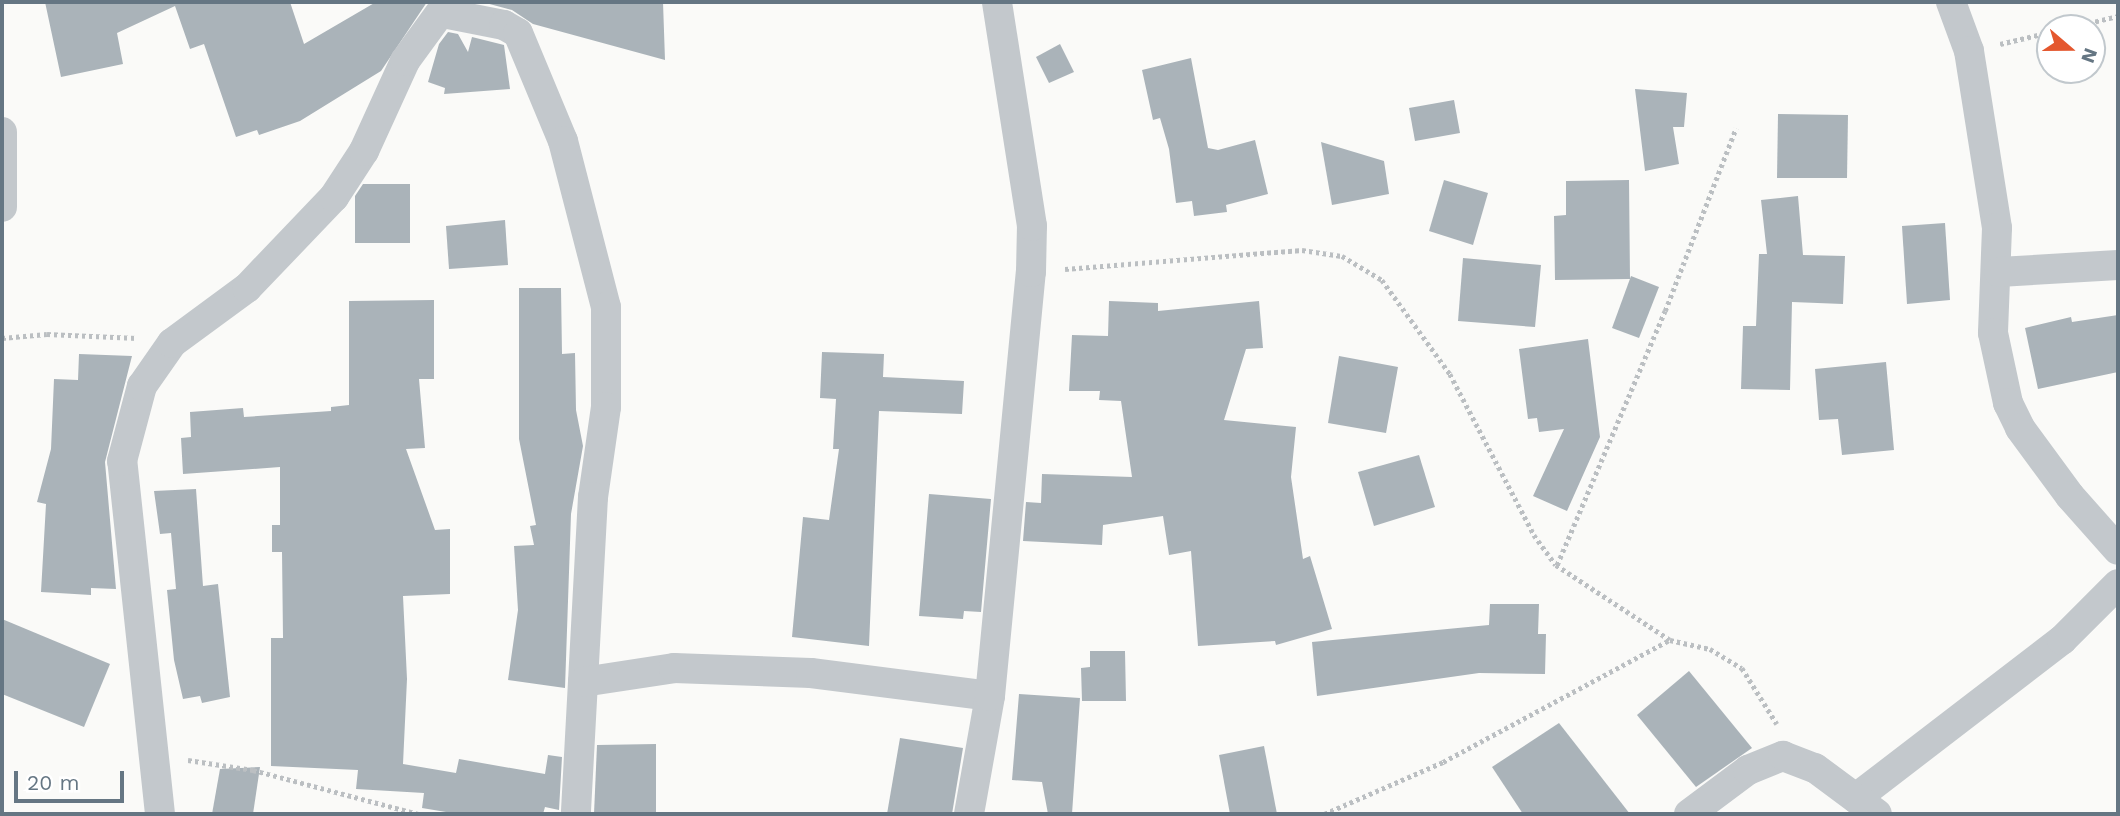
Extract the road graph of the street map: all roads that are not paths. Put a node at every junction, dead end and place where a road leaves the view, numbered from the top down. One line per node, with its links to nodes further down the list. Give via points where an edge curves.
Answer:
1 (997, 2): 11 (street, via 1032,226)
2 (1951, 2): 7 (street, via 1969,51 1997,228)
3 (445, 7): 10 (street, via 517,33 536,68 563,141 606,307 606,407 593,497); 13 (street, via 405,61 364,150 334,197 247,288 172,343 142,386 122,461)
4 (2, 132): 5 (street)
5 (2, 207)
6 (2118, 265): 7 (street)
7 (1998, 272): 8 (street, via 1993,333 2008,403 2020,428 2070,496)
8 (2118, 550)
9 (2118, 584): 12 (street, via 2062,640)
10 (583, 682): 11 (street, via 674,668 797,673); 14 (street)
11 (990, 696): 15 (street)
12 (1866, 806): 16 (street, via 1815,768 1783,756 1748,769)
13 (160, 814)
14 (576, 814)
15 (970, 814)
16 (1689, 814)

